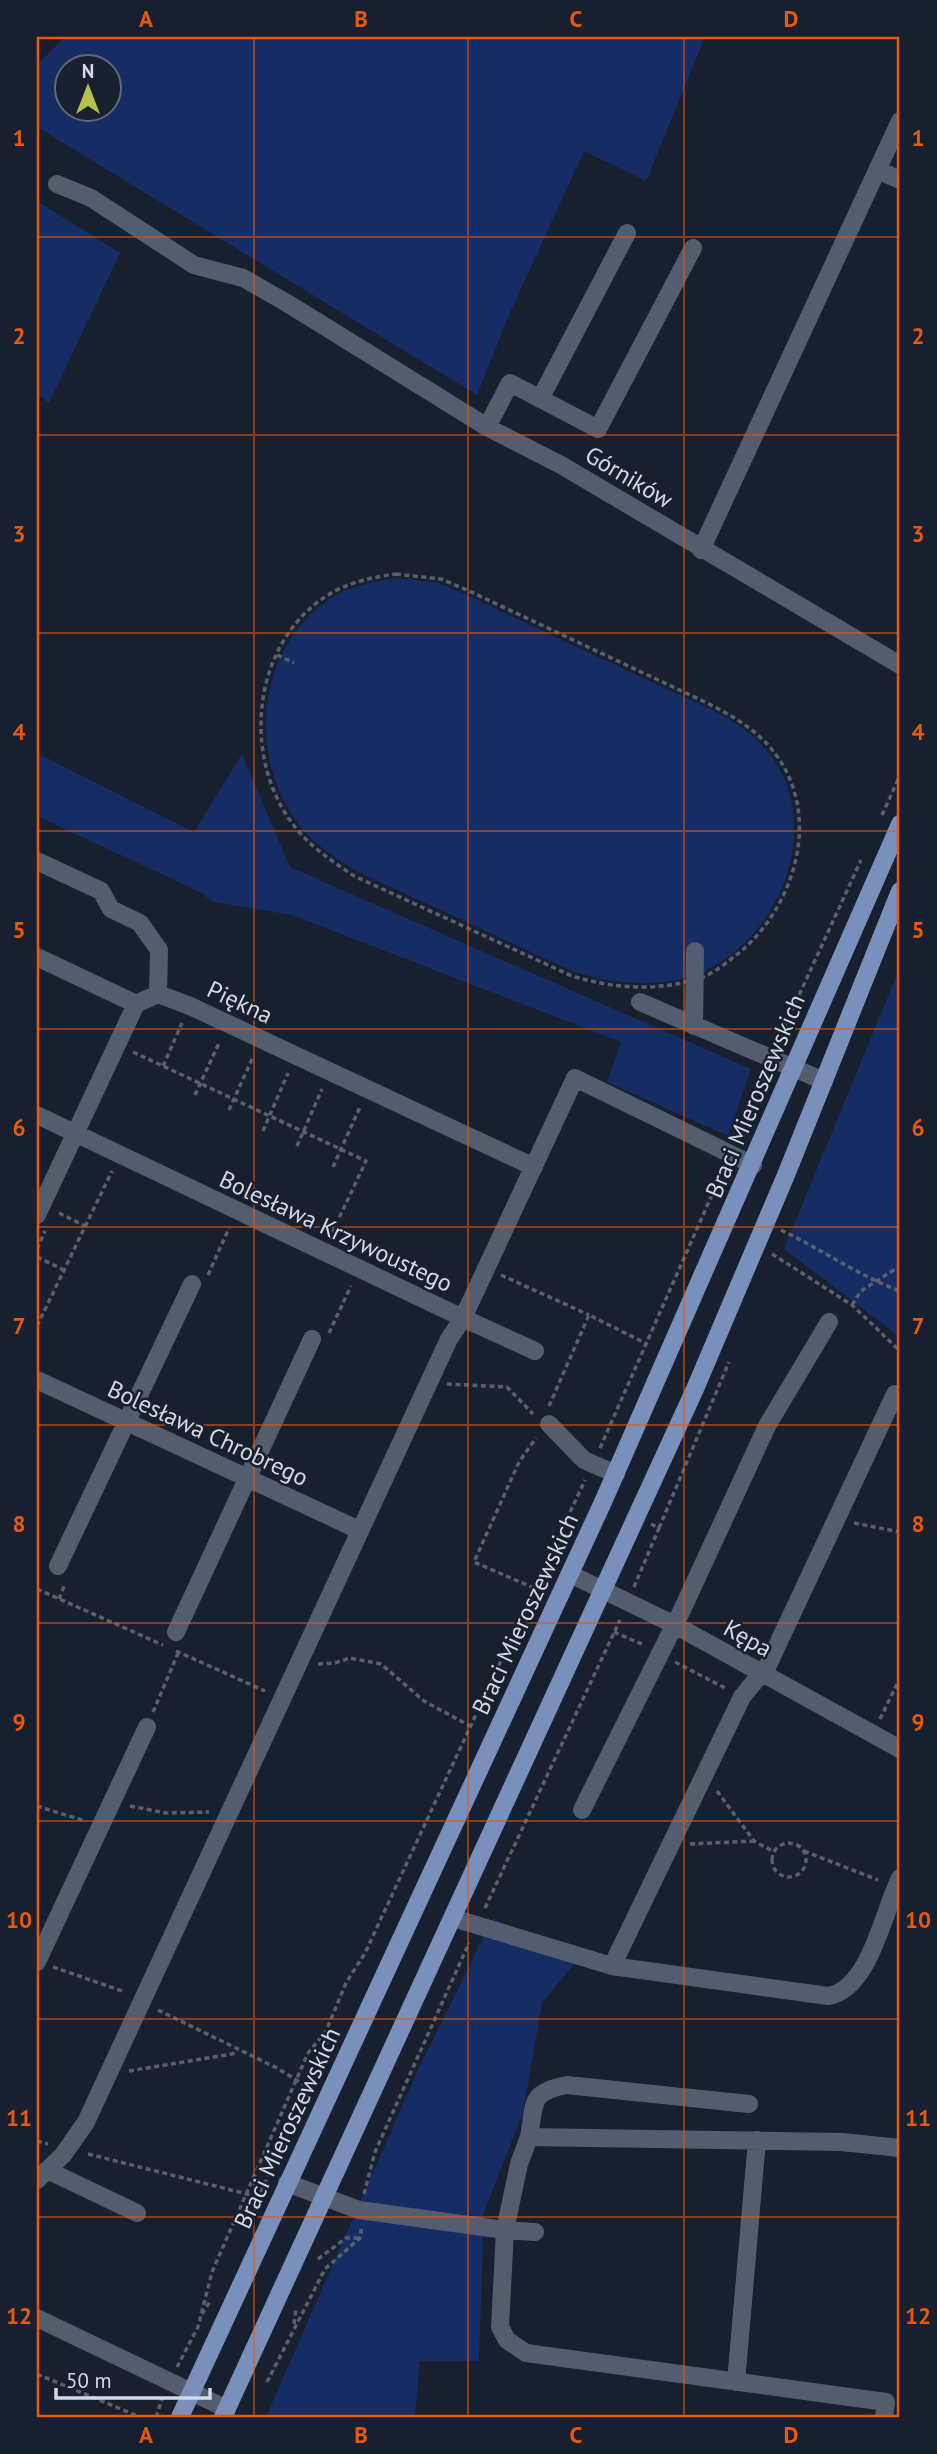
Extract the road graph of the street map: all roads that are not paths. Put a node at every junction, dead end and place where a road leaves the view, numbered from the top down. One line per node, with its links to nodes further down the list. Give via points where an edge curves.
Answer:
1 (900, 121): 2 (street)
2 (878, 170): 3 (street); 9 (street)
3 (900, 180)
4 (57, 184): 8 (street, Górników, via 103,205 194,265 243,278)
5 (627, 233): 7 (street)
6 (693, 248): 7 (street, via 598,429)
7 (540, 399): 8 (street, via 510,383)
8 (487, 427): 9 (street, Górników, via 561,465)
9 (701, 550): 10 (street, Górników)
10 (900, 664)
11 (900, 824): 20 (main road, Braci Mieroszewskich)
12 (37, 861): 16 (street, via 101,891 111,909 139,923 159,950)
13 (900, 891): 21 (main road)
14 (695, 951): 19 (street)
15 (37, 957): 18 (street)
16 (158, 994): 18 (street); 25 (street, Piękna)
17 (639, 1002): 19 (street)
18 (136, 1004): 23 (street)
19 (694, 1026): 20 (street)
20 (794, 1069): 21 (street); 24 (main road, Braci Mieroszewskich)
21 (824, 1081): 41 (main road, via 695,1389)
22 (37, 1115): 23 (street, Bolesława Krzywoustego)
23 (75, 1134): 26 (street); 28 (street, Bolesława Krzywoustego)
24 (753, 1165): 25 (street, Bolesława Krzywoustego, via 575,1078); 36 (main road, Braci Mieroszewskich)
25 (534, 1167): 28 (street, Bolesława Krzywoustego)
26 (37, 1215)
27 (192, 1283): 34 (street)
28 (463, 1318): 31 (street); 38 (street)
29 (830, 1322): 42 (street, via 767,1426)
30 (312, 1339): 37 (street)
31 (535, 1351)
32 (37, 1380): 34 (street, Bolesława Chrobrego)
33 (895, 1394): 44 (street, via 768,1665)
34 (127, 1421): 37 (street, Bolesława Chrobrego); 39 (street)
35 (541, 1425): 36 (street, via 584,1460)
36 (616, 1474): 40 (main road, Braci Mieroszewskich)
37 (248, 1480): 38 (street, Bolesława Chrobrego); 43 (street)
38 (359, 1530): 56 (street, via 230,1811 149,2004 86,2122)
39 (58, 1566)
40 (570, 1574): 41 (street, Kępa); 57 (main road, Braci Mieroszewskich)
41 (603, 1589): 42 (street, Kępa); 49 (main road)
42 (673, 1624): 44 (street, Kępa); 47 (street)
43 (176, 1632)
44 (759, 1672): 46 (street, Kępa); 51 (street, via 742,1697)
45 (147, 1727): 50 (street)
46 (900, 1749)
47 (582, 1810)
48 (898, 1882): 51 (street, via 867,1960 842,1994 788,1992)
49 (453, 1918): 51 (street); 58 (main road)
50 (37, 1962)
51 (612, 1966)
52 (749, 2104): 53 (street, via 567,2085 545,2089 539,2095)
53 (529, 2137): 54 (street); 60 (street)
54 (757, 2140): 55 (street); 63 (street)
55 (900, 2148)
56 (42, 2175): 59 (street)
57 (287, 2183): 58 (street); 64 (main road, Braci Mieroszewskich)
58 (323, 2199): 60 (street, via 359,2210); 65 (main road)
59 (137, 2213)
60 (505, 2230): 61 (street); 63 (street, via 500,2327 507,2340 526,2353)
61 (535, 2232)
62 (37, 2318): 64 (street)
63 (736, 2382): 67 (street, via 886,2402)
64 (191, 2394): 65 (street); 66 (main road, Braci Mieroszewskich)
65 (225, 2413)
66 (180, 2417)
67 (884, 2417)

